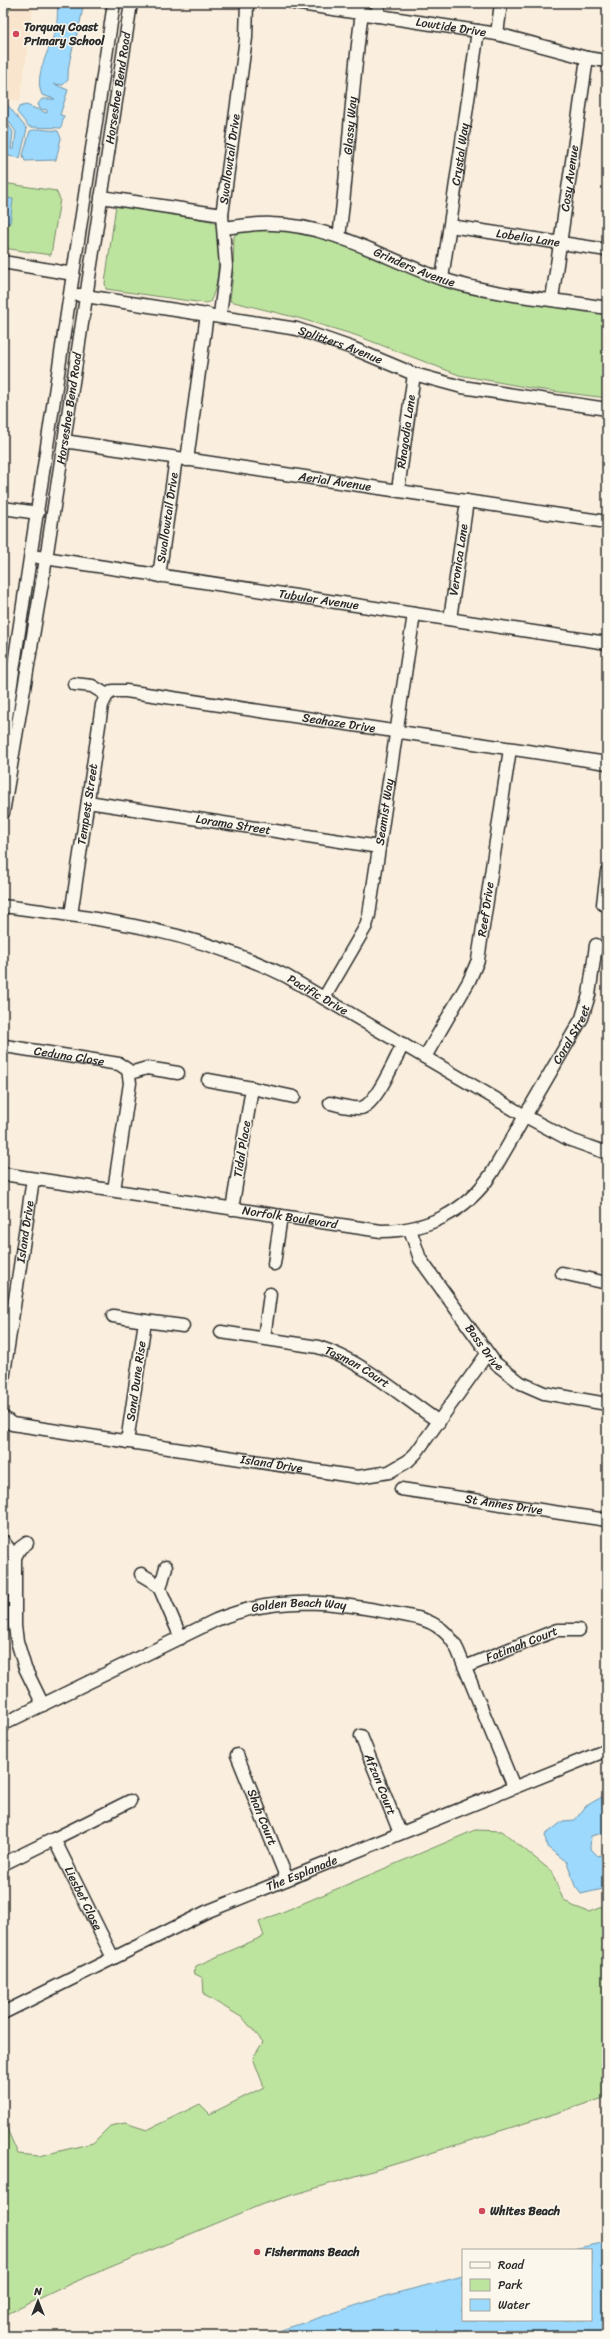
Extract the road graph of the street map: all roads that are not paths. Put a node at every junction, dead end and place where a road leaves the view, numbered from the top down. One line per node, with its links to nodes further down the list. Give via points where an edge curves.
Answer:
1 (114, 3): 21 (street, Horseshoe Bend Road)
2 (131, 3): 13 (street, Horseshoe Bend Road)
3 (247, 3): 14 (street, Swallowtail Drive, via 246,38)
4 (294, 3): 7 (street, Lowtide Drive)
5 (379, 3): 8 (street)
6 (501, 3): 10 (street)
7 (362, 13): 8 (street, Lowtide Drive); 17 (street, Glassy Way, via 353,72 347,178)
8 (377, 16): 9 (street, Lowtide Drive)
9 (478, 31): 10 (street, Lowtide Drive); 15 (street, Crystal Way)
10 (497, 34): 11 (street, Lowtide Drive)
11 (587, 58): 12 (street, Lowtide Drive); 18 (street, Cosy Avenue)
12 (607, 61)
13 (101, 197): 14 (street); 24 (street, Horseshoe Bend Road)
14 (222, 215): 16 (street, Swallowtail Drive)
15 (450, 226): 18 (street, Lobelia Lane); 22 (street, Crystal Way)
16 (224, 228): 17 (street, Grinders Avenue, via 287,225); 28 (street, Swallowtail Drive, via 226,266)
17 (338, 237): 22 (street, Grinders Avenue)
18 (560, 242): 19 (street, Lobelia Lane); 25 (street, Cosy Avenue)
19 (607, 250)
20 (3, 262): 21 (street)
21 (73, 274): 23 (street, Horseshoe Bend Road)
22 (442, 279): 25 (street, Grinders Avenue, via 474,287)
23 (70, 293): 24 (street, Splitters Avenue); 36 (street, Horseshoe Bend Road)
24 (87, 296): 27 (street, Splitters Avenue); 31 (street, Horseshoe Bend Road)
25 (552, 299): 26 (street, Grinders Avenue)
26 (607, 308)
27 (207, 314): 28 (street, Splitters Avenue); 32 (street, Swallowtail Drive)
28 (220, 315): 29 (street, Splitters Avenue, via 318,335)
29 (414, 374): 30 (street, Splitters Avenue, via 462,387); 33 (street, Rhagodia Lane)
30 (607, 409)
31 (64, 440): 32 (street, Aerial Avenue); 39 (street, Horseshoe Bend Road)
32 (182, 459): 33 (street, Aerial Avenue); 40 (street, Swallowtail Drive)
33 (398, 490): 34 (street, Aerial Avenue)
34 (467, 500): 37 (street, Aerial Avenue); 42 (street, Veronica Lane)
35 (3, 508): 36 (street)
36 (38, 513): 38 (street, Horseshoe Bend Road)
37 (607, 522)
38 (31, 556): 39 (street, Tubular Avenue); 46 (street, Horseshoe Bend Road)
39 (46, 559): 40 (street, Tubular Avenue); 46 (street, Horseshoe Bend Road)
40 (159, 576): 41 (street, Tubular Avenue)
41 (414, 614): 42 (street, Tubular Avenue); 47 (street, Seamist Way)
42 (450, 620): 43 (street, Tubular Avenue)
43 (607, 643)
44 (74, 684): 45 (street, via 92,686)
45 (107, 695): 47 (street, Seahaze Drive, via 113,691 126,691); 51 (street, Tempest Street, via 102,705)
46 (9, 718): 49 (street, Horseshoe Bend Road); 52 (street, Horseshoe Bend Road)
47 (397, 731): 48 (street, Seahaze Drive); 53 (street, Seamist Way)
48 (510, 749): 50 (street, Seahaze Drive); 62 (street, Reef Drive, via 478,960 469,981)
49 (3, 762)
50 (607, 763)
51 (88, 802): 53 (street, Lorama Street); 57 (street, Tempest Street)
52 (3, 813)
53 (379, 847): 59 (street, Seamist Way, via 366,926)
54 (607, 872): 55 (street)
55 (602, 904)
56 (3, 906): 57 (street, Pacific Drive)
57 (71, 915): 59 (street, Pacific Drive, via 161,930 218,947 261,964)
58 (596, 945): 69 (street, Coral Street, via 587,1006)
59 (324, 998): 60 (street, Pacific Drive)
60 (403, 1044): 62 (street, Pacific Drive); 68 (street, via 368,1105 357,1108)
61 (5, 1046): 63 (street, Ceduna Close, via 119,1064)
62 (425, 1056): 69 (street, Pacific Drive)
63 (130, 1073): 64 (street, via 147,1068); 73 (street)
64 (178, 1073)
65 (208, 1080): 66 (street)
66 (252, 1088): 67 (street); 74 (street, Tidal Place)
67 (294, 1097)
68 (330, 1103)
69 (526, 1116): 70 (street, Pacific Drive, via 568,1139); 76 (street, Norfolk Boulevard, via 492,1173 475,1195 442,1218)
70 (607, 1153)
71 (3, 1174): 72 (street, Norfolk Boulevard)
72 (33, 1179): 73 (street, Norfolk Boulevard); 87 (street, Island Drive)
73 (114, 1190): 74 (street, Norfolk Boulevard)
74 (232, 1209): 75 (street, Norfolk Boulevard)
75 (281, 1216): 76 (street, Norfolk Boulevard, via 381,1231); 77 (street)
76 (410, 1229): 86 (street, Bass Drive, via 420,1259)
77 (274, 1264)
78 (562, 1273): 79 (street)
79 (607, 1283)
80 (270, 1294): 85 (street)
81 (113, 1316): 82 (street)
82 (145, 1321): 83 (street); 91 (street, Sand Dune Rise)
83 (183, 1326)
84 (221, 1332): 85 (street, Tasman Court)
85 (264, 1338): 90 (street, Tasman Court, via 318,1347 341,1356)
86 (487, 1354): 88 (street, Bass Drive, via 508,1374 532,1389 555,1396); 90 (street, Island Drive)
87 (3, 1380)
88 (607, 1404)
89 (3, 1417): 91 (street, Island Drive, via 12,1424)
90 (439, 1422): 91 (street, Island Drive, via 408,1461 389,1472 368,1477)
91 (127, 1442)
92 (401, 1489): 93 (street, St Annes Drive)
93 (607, 1520)
94 (3, 1541): 96 (street)
95 (27, 1543): 96 (street, via 20,1548)
96 (15, 1557): 103 (street, via 17,1641 25,1668)
97 (166, 1567): 99 (street)
98 (141, 1574): 99 (street)
99 (160, 1589): 101 (street)
100 (579, 1630): 102 (street, Fatimah Court, via 557,1630)
101 (180, 1638): 102 (street, Golden Beach Way, via 242,1610 284,1602 313,1602 406,1615 429,1621 451,1638); 103 (street, Golden Beach Way)
102 (465, 1667): 108 (street, Golden Beach Way)
103 (43, 1705): 104 (street, Golden Beach Way)
104 (3, 1724)
105 (361, 1736): 110 (street, Afzan Court)
106 (607, 1750): 108 (street, The Esplanade)
107 (237, 1755): 113 (street, Shah Court)
108 (514, 1787): 110 (street, The Esplanade)
109 (130, 1802): 111 (street)
110 (400, 1833): 113 (street, The Esplanade)
111 (54, 1839): 112 (street); 114 (street, Liesbet Close)
112 (3, 1864)
113 (287, 1879): 114 (street, The Esplanade, via 202,1914)
114 (113, 1958): 115 (street, The Esplanade)
115 (3, 2013)

